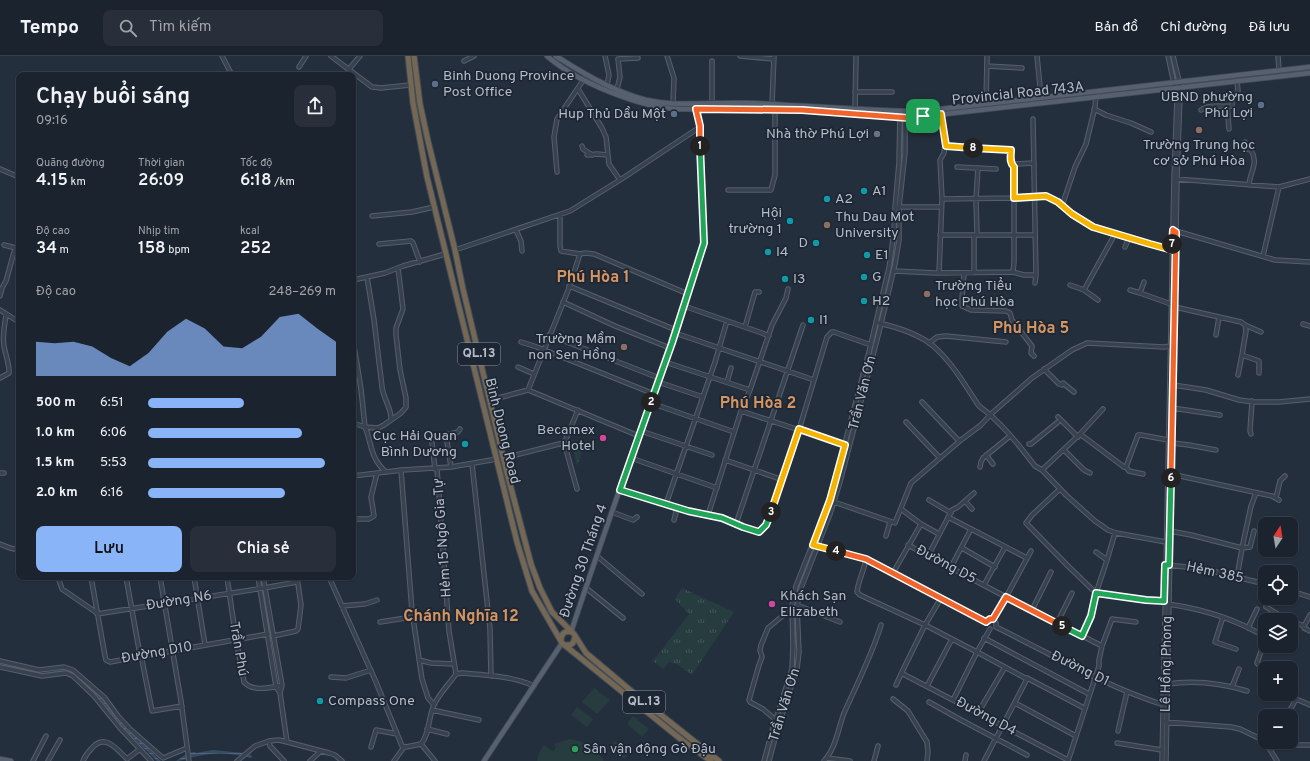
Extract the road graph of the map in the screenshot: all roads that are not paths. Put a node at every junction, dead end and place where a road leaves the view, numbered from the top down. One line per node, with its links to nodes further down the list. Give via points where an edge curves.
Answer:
1 (222, 56): 29 (street)
2 (306, 56): 24 (street)
3 (331, 56): 27 (street)
4 (360, 56): 27 (street)
5 (408, 56): 39 (highway, Binh Duong Road / QL.13)
6 (414, 56): 38 (highway, Binh Duong Road / QL.13)
7 (474, 56): 21 (street)
8 (548, 56): 34 (main road, Provincial Road 743A)
9 (556, 56): 40 (main road, Provincial Road 743A)
10 (605, 56): 40 (street, via 609,75)
11 (667, 56): 50 (street, via 674,78)
12 (740, 56): 20 (street)
13 (856, 56): 44 (street)
14 (987, 56): 23 (street)
15 (1038, 56): 47 (street)
16 (1168, 56): 36 (street)
17 (1172, 56): 36 (street)
18 (1278, 56): 28 (street)
19 (638, 58): 43 (street, via 618,59 620,77)
20 (774, 58): 51 (street)
21 (464, 60)
22 (712, 62): 49 (street)
23 (987, 66): 26 (street); 52 (street)
24 (299, 67)
25 (1308, 67): 28 (main road, Provincial Road 743A); 32 (main road)
26 (1022, 68)
27 (349, 69): 30 (street)
28 (1279, 70): 31 (main road, Provincial Road 743A)
29 (230, 72)
30 (353, 72)
31 (1258, 73): 35 (main road); 36 (main road, Provincial Road 743A)
32 (1308, 73): 35 (main road, Provincial Road 743A)
33 (356, 75): 39 (street, via 376,88)
34 (584, 79): 42 (street); 54 (main road, Provincial Road 743A, via 614,94 643,104)
35 (1258, 79): 37 (main road, Provincial Road 743A)
36 (1176, 81): 41 (street, Lê Hồng Phong); 47 (main road, Provincial Road 743A)
37 (1237, 81): 41 (main road, Provincial Road 743A); 53 (street, via 1238,91 1232,104)
38 (417, 84): 39 (highway); 108 (highway, Binh Duong Road / QL.13)
39 (410, 85): 91 (highway, Binh Duong Road / QL.13)
40 (607, 85): 43 (main road, Provincial Road 743A)
41 (1178, 88): 46 (main road, Provincial Road 743A); 80 (street, Lê Hồng Phong)
42 (578, 89): 71 (street, via 602,128); 78 (street, via 557,119 554,137)
43 (617, 89): 50 (main road, Provincial Road 743A, via 645,99)
44 (855, 92): 45 (street); 59 (street)
45 (892, 92)
46 (1096, 96): 52 (main road, Provincial Road 743A); 55 (street)
47 (1041, 97): 52 (main road, Provincial Road 743A)
48 (696, 103): 49 (main road, Provincial Road 743A); 50 (main road, Provincial Road 743A); 54 (main road, Đường 30 Tháng 4)
49 (712, 103): 51 (main road, Provincial Road 743A)
50 (673, 104)
51 (772, 104): 59 (main road, Provincial Road 743A)
52 (986, 106): 58 (main road, Provincial Road 743A); 60 (main road, Provincial Road 743A)
53 (1227, 106): 57 (street); 64 (street)
54 (696, 109): 56 (main road, Provincial Road 743A); 63 (main road, Đường 30 Tháng 4)
55 (1094, 109): 65 (street); 90 (street, via 1086,144)
56 (775, 110): 59 (main road, Provincial Road 743A); 85 (street, via 773,188)
57 (1201, 110)
58 (902, 111): 59 (main road, Provincial Road 743A); 61 (street, Trần Văn Ơn)
59 (855, 112): 61 (main road, Provincial Road 743A)
60 (941, 114): 61 (main road, Provincial Road 743A); 67 (street)
61 (903, 117): 92 (street, Trần Văn Ơn)
62 (1033, 118): 72 (street)
63 (700, 126): 82 (street); 135 (main road, Đường 30 Tháng 4, via 704,243)
64 (1229, 129)
65 (1151, 132)
66 (1245, 142): 83 (street, via 1246,149 1251,150 1254,158)
67 (945, 145): 74 (street, via 1010,150); 88 (street, via 940,160)
68 (582, 146): 70 (street)
69 (587, 155): 70 (street)
70 (592, 155): 71 (street)
71 (608, 155): 82 (street, via 609,164)
72 (1034, 163): 74 (street, via 1016,164); 86 (street)
73 (957, 167): 75 (street)
74 (1014, 167): 87 (street)
75 (978, 168): 77 (street); 89 (street)
76 (0, 169): 79 (street)
77 (996, 169)
78 (557, 172)
79 (16, 176)
80 (1175, 178): 83 (street); 97 (street, Lê Hồng Phong)
81 (1310, 179): 84 (street)
82 (620, 180): 94 (street)
83 (1249, 185): 84 (street)
84 (1279, 187): 114 (street)
85 (728, 190)
86 (1035, 196): 87 (street); 90 (street, via 1046,196); 102 (street)
87 (1014, 198): 89 (street); 101 (street)
88 (942, 199): 89 (street); 93 (street)
89 (976, 199): 100 (street)
90 (1062, 206): 98 (street, via 1093,227)
91 (434, 207): 95 (street); 112 (highway, Binh Duong Road / QL.13)
92 (897, 207): 93 (street); 118 (street, Trần Văn Ơn, via 898,244); 147 (street, Trần Văn Ơn, via 889,268)
93 (941, 207): 99 (street)
94 (560, 215): 96 (street); 113 (street, via 561,251)
95 (372, 216)
96 (516, 230): 108 (street); 111 (street, via 521,240)
97 (1175, 231): 109 (street, Lê Hồng Phong); 114 (street); 141 (street, Lê Hồng Phong)
98 (1115, 234): 103 (street); 131 (street)
99 (940, 235): 100 (street); 120 (street)
100 (976, 235): 101 (street); 122 (street)
101 (1014, 235): 102 (street); 119 (street)
102 (1035, 235): 123 (street)
103 (1129, 238): 106 (street); 109 (street)
104 (4, 244): 107 (street)
105 (378, 244): 115 (street, via 411,242)
106 (1125, 247)
107 (16, 248)
108 (455, 250): 112 (highway); 191 (highway, Binh Duong Road / QL.13)
109 (1172, 250): 139 (street, Lê Hồng Phong)
110 (16, 251): 136 (street)
111 (522, 251)
112 (445, 254): 115 (street); 231 (highway, Binh Duong Road / QL.13)
113 (580, 254): 129 (street); 135 (street, via 594,254)
114 (1263, 256): 116 (street, via 1275,260)
115 (420, 262): 117 (street)
116 (1310, 262)
117 (398, 268): 124 (street); 203 (street, via 403,309 396,335 406,405 404,411)
118 (894, 271): 120 (street); 148 (street, Trần Văn Ơn)
119 (1012, 272): 122 (street); 123 (street)
120 (939, 273): 121 (street)
121 (964, 273): 122 (street); 168 (street, via 962,306 971,310 1010,313 1012,320 1032,346 1031,353)
122 (974, 273)
123 (1036, 275): 127 (street)
124 (367, 278): 125 (street); 203 (street, via 382,387)
125 (356, 280)
126 (1144, 282): 134 (street)
127 (1035, 283)
128 (1070, 285): 131 (street)
129 (569, 286): 138 (street); 154 (street)
130 (788, 289): 158 (street)
131 (1084, 290): 137 (street)
132 (1130, 290): 134 (street)
133 (759, 292): 153 (street, via 755,292)
134 (1140, 293): 139 (street)
135 (688, 294): 140 (main road, Đường 30 Tháng 4)
136 (0, 296)
137 (1098, 300)
138 (563, 302): 156 (street); 164 (street)
139 (1171, 304): 163 (street, Lê Hồng Phong)
140 (684, 306): 146 (street); 154 (main road, Đường 30 Tháng 4)
141 (1175, 308): 144 (street); 184 (street, Lê Hồng Phong)
142 (0, 310): 143 (street)
143 (6, 314): 145 (street); 180 (street, via 3,343 9,373)
144 (1219, 317): 151 (street); 157 (street)
145 (16, 320)
146 (727, 321): 153 (street); 165 (street)
147 (876, 322): 148 (street); 162 (street, Trần Văn Ơn)
148 (881, 323): 161 (street, via 907,331); 259 (street, Trần Văn Ơn)
149 (1303, 324): 152 (street)
150 (803, 325): 175 (street)
151 (1245, 325): 155 (street); 167 (street)
152 (1310, 326)
153 (745, 327): 158 (street)
154 (676, 331): 164 (main road, Đường 30 Tháng 4); 165 (street)
155 (1261, 332)
156 (549, 335): 166 (street); 181 (street)
157 (1216, 335)
158 (768, 336): 171 (street)
159 (521, 342): 166 (street)
160 (1006, 342): 161 (street, via 946,336 938,337)
161 (929, 343): 199 (street, via 951,364 979,406)
162 (871, 345): 182 (street, via 832,332 827,337); 222 (street, Trần Văn Ơn)
163 (1170, 346): 174 (street, via 1087,343); 216 (street, Lê Hồng Phong)
164 (670, 348): 170 (main road, Đường 30 Tháng 4)
165 (719, 348): 171 (street); 179 (street)
166 (543, 350): 177 (street); 188 (street)
167 (1242, 354): 176 (street, via 1259,361); 178 (street)
168 (1034, 356)
169 (356, 358): 208 (street)
170 (665, 362): 179 (street); 181 (main road, Đường 30 Tháng 4)
171 (760, 362): 175 (street); 186 (street)
172 (518, 367): 177 (street)
173 (731, 368): 183 (street)
174 (1044, 369): 187 (street, via 1059,384 1063,383); 199 (street)
175 (787, 371): 182 (street); 204 (street)
176 (1259, 373)
177 (534, 374): 185 (street)
178 (1238, 375)
179 (710, 377): 183 (street); 189 (street)
180 (0, 378)
181 (659, 380): 188 (main road, Đường 30 Tháng 4); 189 (street)
182 (814, 380): 210 (street)
183 (727, 382): 186 (street)
184 (1173, 385): 193 (street, via 1206,390); 195 (street, Lê Hồng Phong)
185 (528, 390): 191 (street); 197 (street)
186 (750, 390): 198 (street)
187 (1074, 392)
188 (654, 394): 194 (main road, Đường 30 Tháng 4)
189 (703, 397): 202 (street)
190 (1310, 399): 193 (street)
191 (490, 400): 228 (highway, Binh Duong Road / QL.13)
192 (922, 402): 217 (street)
193 (1252, 402): 213 (street)
194 (651, 403): 202 (street); 212 (main road, Đường 30 Tháng 4)
195 (1172, 408): 200 (street); 220 (street, Lê Hồng Phong)
196 (1103, 409): 215 (street)
197 (578, 410): 212 (street); 218 (street)
198 (741, 411): 204 (street); 211 (street)
199 (991, 414): 214 (street); 217 (street)
200 (1220, 415)
201 (1058, 417): 215 (street)
202 (696, 419): 211 (street); 223 (street)
203 (391, 420): 208 (street, via 378,428)
204 (770, 421): 210 (street); 239 (street)
205 (906, 422): 230 (street)
206 (1058, 422): 221 (street)
207 (356, 424): 208 (street)
208 (365, 427): 242 (street, via 373,454)
209 (460, 429): 235 (street, via 446,435)
210 (799, 429): 222 (street); 250 (street)
211 (734, 432): 232 (street)
212 (640, 433): 223 (street); 229 (main road, Đường 30 Tháng 4)
213 (1251, 434)
214 (1010, 436): 226 (street); 241 (street, via 1034,466)
215 (1079, 436): 224 (street); 237 (street)
216 (1168, 440): 237 (street, via 1138,435); 280 (street, Lê Hồng Phong)
217 (959, 441): 230 (street)
218 (564, 442): 228 (street); 251 (street)
219 (432, 443): 238 (street, Hẻm 15 Ngô Gia Tự)
220 (1172, 443): 225 (street); 247 (street, Lê Hồng Phong)
221 (1029, 444)
222 (845, 445): 282 (street, Trần Văn Ơn, via 830,500)
223 (686, 446): 227 (street); 245 (street)
224 (1064, 450): 241 (street); 244 (street)
225 (1216, 450)
226 (986, 455): 234 (street); 236 (street, via 980,462)
227 (712, 456)
228 (504, 458): 231 (highway); 358 (highway, Binh Duong Road / QL.13, via 531,564 540,588 552,612)
229 (631, 458): 245 (street); 254 (main road, Đường 30 Tháng 4)
230 (940, 458): 262 (street, via 912,483)
231 (497, 459): 233 (street); 367 (highway, Binh Duong Road / QL.13, via 532,591)
232 (725, 460): 239 (street); 252 (street)
233 (472, 464): 235 (street); 389 (street, via 490,629)
234 (993, 464)
235 (451, 467): 238 (street)
236 (980, 467)
237 (1126, 467): 246 (street, via 1129,472)
238 (436, 469): 240 (street); 379 (street, Hẻm 15 Ngô Gia Tự)
239 (754, 469): 250 (street); 272 (street)
240 (401, 470): 242 (street); 341 (street)
241 (1042, 470): 253 (street)
242 (386, 472): 243 (street)
243 (377, 473): 248 (street); 269 (street, via 371,497 374,516 369,519)
244 (1090, 473)
245 (677, 474): 252 (street); 260 (street)
246 (1143, 474)
247 (1171, 474): 256 (street); 275 (street, Lê Hồng Phong)
248 (356, 476)
249 (1285, 476): 256 (street, via 1280,481 1277,499)
250 (783, 480): 272 (street, via 764,529 759,532)
251 (577, 488)
252 (717, 488): 266 (street)
253 (1060, 489): 277 (street, via 1095,521); 318 (street, via 1026,523)
254 (620, 490): 260 (street); 264 (main road, Đường 30 Tháng 4)
255 (974, 493): 258 (street)
256 (1256, 493): 287 (street)
257 (929, 500): 265 (street)
258 (965, 501): 263 (street); 265 (street)
259 (834, 502): 271 (street); 284 (street, Trần Văn Ơn)
260 (666, 504): 261 (street)
261 (677, 508): 266 (street); 270 (street)
262 (901, 509): 271 (street, via 895,523); 273 (street)
263 (972, 510)
264 (612, 512): 268 (street, via 633,520); 291 (main road, Đường 30 Tháng 4)
265 (951, 513): 267 (street)
266 (708, 515): 272 (street)
267 (948, 517): 274 (street); 278 (street)
268 (637, 518)
269 (356, 519)
270 (674, 520)
271 (890, 522): 279 (street)
272 (736, 524)
273 (921, 524): 278 (street); 283 (street)
274 (971, 530): 285 (street); 286 (street)
275 (1170, 531): 287 (street); 296 (street, Lê Hồng Phong)
276 (1254, 531): 287 (street, via 1250,548)
277 (1115, 533): 280 (street); 295 (street)
278 (939, 534): 292 (street)
279 (886, 536)
280 (1166, 542): 296 (street, Lê Hồng Phong)
281 (0, 544): 288 (street)
282 (813, 545): 284 (street); 332 (street, Trần Văn Ơn, via 796,586)
283 (908, 545): 292 (street, Đường D5); 300 (street)
284 (818, 546): 294 (street); 328 (street, Trần Văn Ơn)
285 (1005, 547): 293 (street); 297 (street)
286 (962, 548): 297 (street); 298 (street)
287 (1242, 548): 301 (street)
288 (16, 549)
289 (1031, 551): 293 (street)
290 (1096, 552): 295 (street)
291 (597, 556): 314 (main road, Đường 30 Tháng 4); 319 (street)
292 (928, 556): 298 (street, Đường D5)
293 (1027, 558): 321 (street)
294 (866, 559): 300 (street); 352 (street, via 857,592)
295 (1107, 560): 318 (street)
296 (1167, 565): 301 (street, Hẻm 385, via 1204,569); 326 (street, Lê Hồng Phong); 329 (street, Lê Hồng Phong)
297 (995, 566): 313 (street)
298 (951, 567): 313 (street, Đường D5)
299 (1052, 572): 335 (street)
300 (893, 573): 324 (street)
301 (1237, 577): 312 (street, Hẻm 385)
302 (59, 580): 337 (street, via 62,589)
303 (91, 580): 337 (street, Đường D10)
304 (127, 580): 333 (street)
305 (160, 580): 327 (street)
306 (195, 580): 323 (street)
307 (227, 580): 316 (street, Trần Phú)
308 (259, 580): 315 (street)
309 (263, 580): 315 (street)
310 (330, 580): 330 (street)
311 (297, 582): 315 (street, Đường N6); 361 (street, via 300,605 298,629)
312 (1258, 582)
313 (984, 585): 321 (street, Đường D5)
314 (586, 588): 343 (street); 358 (main road, Đường 30 Tháng 4)
315 (262, 589): 316 (street, Đường N6); 339 (street); 340 (street)
316 (229, 593): 323 (street, Đường N6); 366 (street, Trần Phú)
317 (1072, 593): 349 (street)
318 (1096, 593): 326 (street); 362 (street, via 1091,616)
319 (642, 594)
320 (1298, 594): 322 (street)
321 (1006, 597): 335 (street, Đường D5); 344 (street)
322 (1310, 597)
323 (198, 598): 327 (street, Đường N6); 368 (street)
324 (941, 598): 347 (street); 352 (street)
325 (377, 600): 330 (street)
326 (1164, 601): 412 (street, Lê Hồng Phong)
327 (164, 603): 333 (street, Đường N6); 373 (street)
328 (797, 604): 346 (street); 419 (street, Trần Văn Ơn, via 797,669)
329 (1168, 604): 342 (street); 393 (street, Lê Hồng Phong)
330 (342, 606): 385 (street)
331 (1266, 607): 336 (street)
332 (792, 608): 419 (street, Trần Văn Ơn, via 793,661); 419 (street, via 768,628 761,645 762,657 748,700)
333 (132, 609): 337 (street, Đường N6); 376 (street)
334 (1257, 609): 355 (street)
335 (1032, 610): 349 (street, Đường D5)
336 (1276, 613)
337 (97, 614): 376 (street, Đường D10, via 106,660 110,662)
338 (1310, 615): 353 (street)
339 (270, 616): 340 (street); 361 (street)
340 (265, 617): 359 (street)
341 (412, 617): 345 (street); 377 (street)
342 (1223, 617): 355 (street); 372 (street, via 1215,642)
343 (623, 618)
344 (993, 619): 347 (street); 354 (street)
345 (380, 622)
346 (840, 622)
347 (986, 622): 356 (street)
348 (1136, 622): 371 (street, via 1112,619)
349 (1057, 623): 362 (street, Đường D5)
350 (1298, 624): 353 (street)
351 (881, 625): 451 (street, via 831,753)
352 (925, 626): 365 (street); 386 (street)
353 (1304, 626): 357 (street)
354 (996, 627): 356 (street); 392 (street, Đường D1)
355 (1248, 628): 360 (street)
356 (990, 629): 364 (street)
357 (1310, 631)
358 (571, 632): 363 (highway, QL.13); 367 (highway, via 567,631 561,636)
359 (268, 634): 366 (street, Đường D10); 370 (street)
360 (1258, 634)
361 (274, 636): 369 (street)
362 (1082, 636): 371 (street, Đường D5)
363 (575, 637): 367 (highway, via 570,645); 467 (highway, QL.13, via 586,653)
364 (984, 638): 374 (street); 405 (street)
365 (952, 639): 374 (street); 397 (street)
366 (236, 640): 368 (street, Đường D10); 398 (street, Trần Phú, via 245,684 256,688)
367 (563, 643): 396 (main road); 466 (highway, Binh Duong Road / QL.13)
368 (205, 645): 373 (street, Đường D10)
369 (275, 645): 370 (street); 394 (street)
370 (270, 646): 398 (street)
371 (1102, 646): 392 (street)
372 (1236, 649)
373 (173, 650): 376 (street, Đường D10); 414 (street)
374 (977, 652): 381 (street); 407 (street)
375 (1260, 653): 380 (street)
376 (140, 655): 414 (street, via 152,711)
377 (419, 660): 379 (street); 411 (street, via 422,680 428,698)
378 (0, 661): 383 (street, via 39,670)
379 (454, 664): 387 (street, Hẻm 15 Ngô Gia Tự)
380 (1258, 664)
381 (1005, 667): 391 (street); 417 (street)
382 (0, 668): 388 (street)
383 (49, 668): 388 (street); 400 (street, via 70,668)
384 (1239, 669): 399 (street)
385 (371, 670): 390 (street, via 346,678); 424 (street)
386 (903, 673): 395 (street); 397 (street, Đường D4)
387 (456, 674): 389 (street); 411 (street)
388 (50, 676): 404 (street, via 74,676)
389 (491, 676): 396 (street)
390 (331, 677)
391 (1027, 678): 410 (street); 415 (street)
392 (1095, 678): 401 (street, Đường D1); 405 (street)
393 (1167, 684): 399 (street, via 1194,682); 412 (street, Lê Hồng Phong)
394 (282, 685): 398 (street, Trần Phú); 403 (street)
395 (896, 685)
396 (534, 686): 465 (main road)
397 (927, 686): 407 (street, Đường D4)
398 (276, 687): 403 (street)
399 (1232, 687): 402 (street)
400 (96, 690): 404 (street); 433 (street)
401 (1127, 692): 412 (street, Đường D1); 423 (street)
402 (1247, 692)
403 (280, 693): 432 (street)
404 (92, 694): 441 (street)
405 (1089, 694): 415 (street)
406 (893, 699): 472 (street, via 908,711 926,742)
407 (953, 700): 417 (street, Đường D4)
408 (1298, 700): 413 (street)
409 (929, 702): 428 (street)
410 (1015, 703): 421 (street); 427 (street)
411 (434, 705): 416 (street)
412 (1165, 705): 420 (street, Lê Hồng Phong)
413 (1310, 705)
414 (182, 706): 443 (street)
415 (1084, 708): 427 (street)
416 (432, 710): 418 (street); 422 (street)
417 (978, 713): 421 (street, Đường D4)
418 (479, 720)
419 (777, 722): 468 (street, Trần Văn Ơn); 469 (street, Trần Văn Ơn)
420 (1164, 722): 429 (street, via 1231,727); 445 (street, Lê Hồng Phong); 476 (street, Lê Hồng Phong)
421 (1002, 726): 428 (street); 452 (street, Đường D4)
422 (427, 729): 425 (street); 435 (street)
423 (1118, 731)
424 (397, 734): 439 (street, via 376,730); 440 (street)
425 (447, 734)
426 (46, 736): 454 (street)
427 (1076, 736): 452 (street)
428 (995, 739): 447 (street); 474 (street)
429 (1258, 739)
430 (60, 740): 455 (street)
431 (269, 741): 432 (street); 450 (street, via 255,746); 460 (street, via 270,746)
432 (287, 742): 444 (street)
433 (145, 743): 441 (street); 443 (street, via 163,758)
434 (1117, 743): 445 (street)
435 (421, 744): 440 (street); 464 (street)
436 (1298, 745): 437 (street)
437 (1310, 745)
438 (878, 746): 471 (street)
439 (371, 747)
440 (404, 747): 463 (street)
441 (140, 748): 456 (street, via 127,759 108,742 102,741 95,744); 457 (street)
442 (1269, 749): 448 (street)
443 (188, 750): 458 (street)
444 (320, 750): 461 (street); 462 (street, via 335,755)
445 (1162, 750): 475 (street, Lê Hồng Phong)
446 (966, 755): 473 (street)
447 (1027, 755)
448 (1273, 756): 477 (street); 478 (street)
449 (0, 759): 453 (main road)
450 (243, 759): 459 (street)
451 (826, 759): 470 (street)
452 (1068, 760)
453 (11, 761)
454 (32, 761)
455 (48, 761)
456 (83, 761)
457 (151, 761)
458 (189, 761)
459 (238, 761)
460 (284, 761)
461 (310, 761)
462 (342, 761)
463 (394, 761)
464 (435, 761)
465 (484, 761)
466 (711, 761)
467 (719, 761)
468 (764, 761)
469 (769, 761)
470 (850, 761)
471 (874, 761)
472 (927, 761)
473 (964, 761)
474 (984, 761)
475 (1162, 761)
476 (1166, 761)
477 (1271, 761)
478 (1277, 761)

